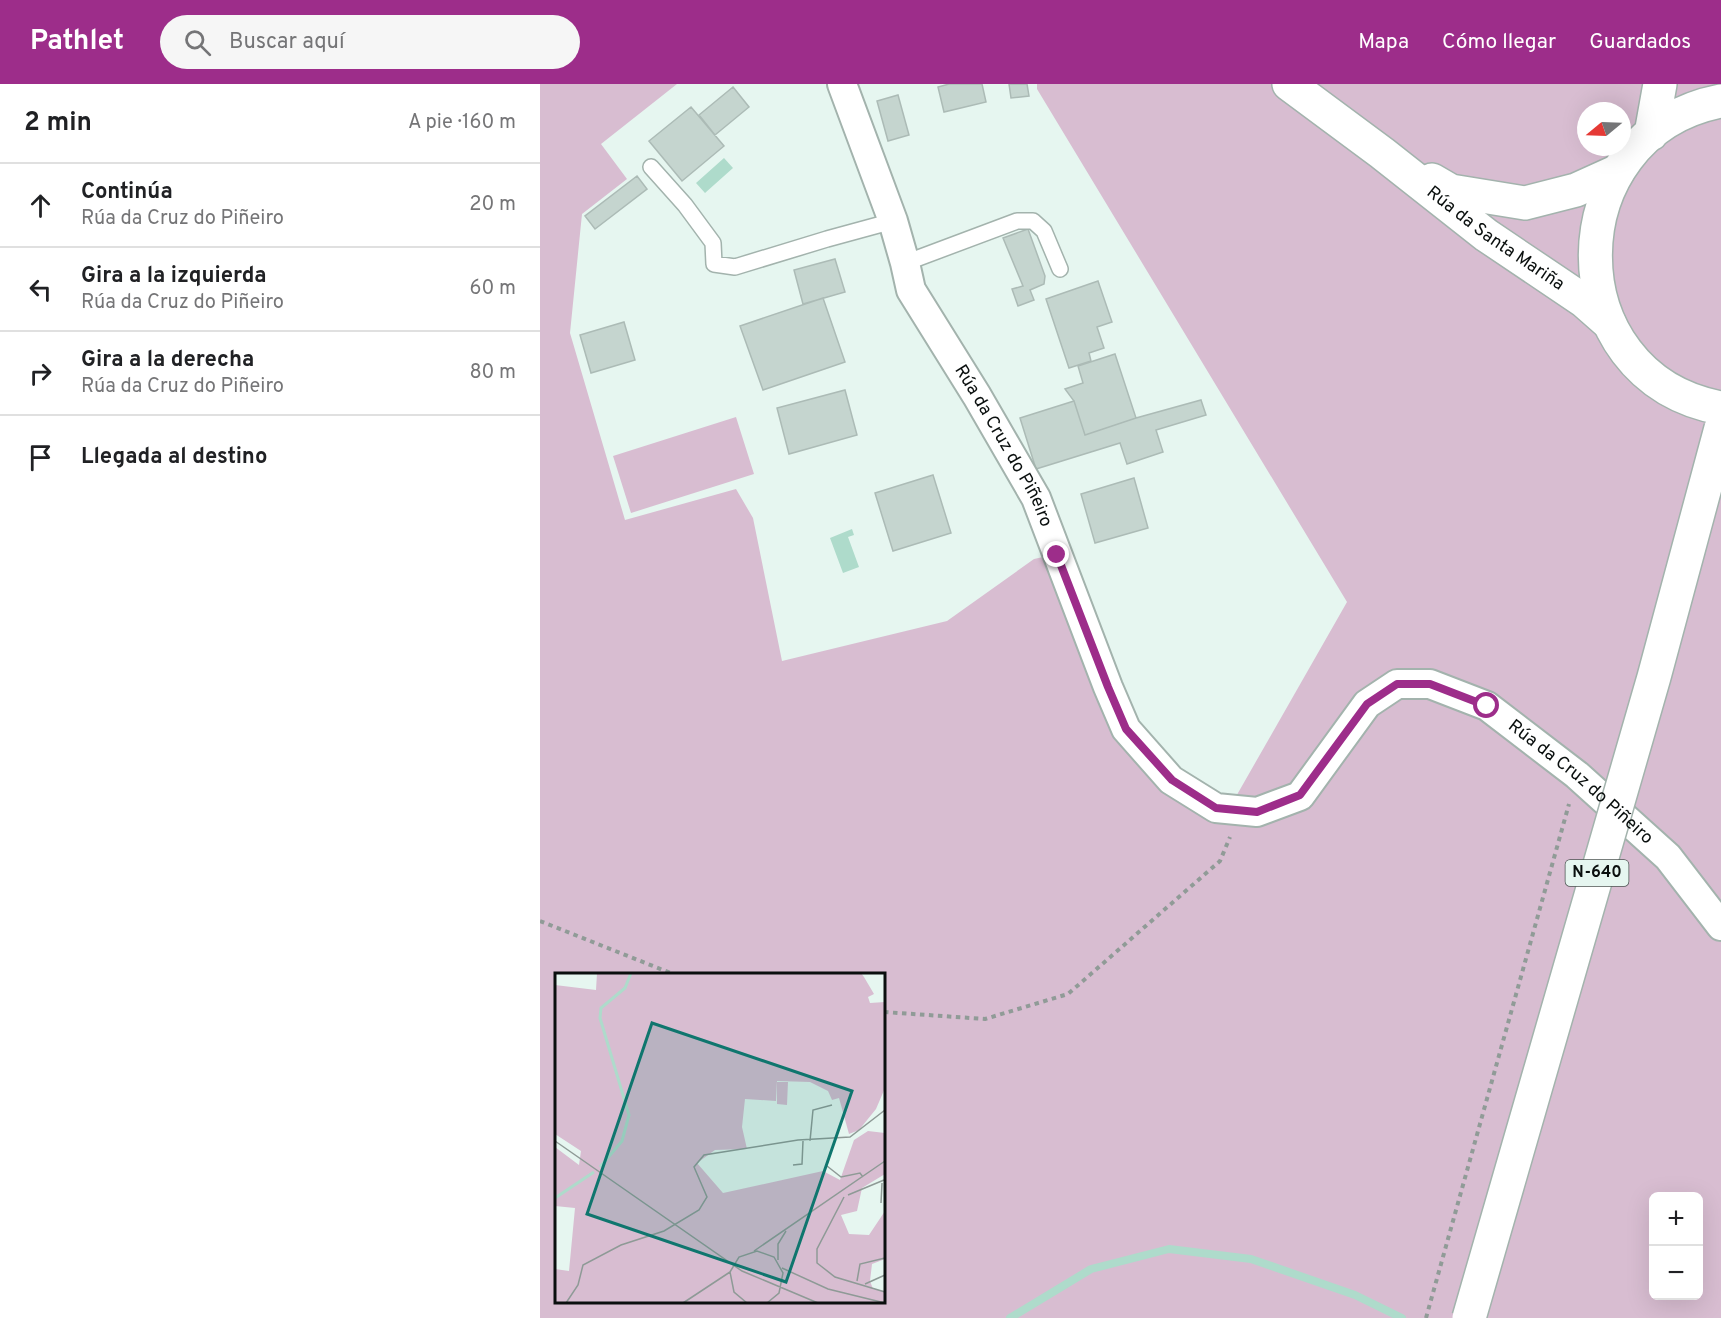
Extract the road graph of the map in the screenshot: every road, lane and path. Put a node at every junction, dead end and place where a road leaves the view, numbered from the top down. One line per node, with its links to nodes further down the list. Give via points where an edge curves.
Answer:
1 (842, 84): 9 (street, Rúa da Cruz do Piñeiro)
2 (1289, 84): 6 (main road, Rúa da Santa Mariña)
3 (1660, 84): 5 (main road)
4 (1721, 102): 5 (main road, via 1696,108)
5 (1652, 134): 8 (main road)
6 (1382, 153): 8 (main road, Rúa da Santa Mariña, via 1451,191 1525,203 1576,190); 12 (main road, Rúa da Santa Mariña, via 1486,235 1584,301)
7 (651, 167): 9 (lane, via 713,243 714,264 735,267)
8 (1618, 171): 12 (main road, via 1605,198 1595,239 1596,282)
9 (893, 221): 10 (street, Rúa da Cruz do Piñeiro)
10 (905, 263): 11 (lane, via 1017,221 1033,221 1044,231); 16 (street, Rúa da Cruz do Piñeiro, via 911,290 1036,498 1126,729 1172,780 1216,808)
11 (1060, 269)
12 (1609, 323): 13 (main road, via 1634,361 1651,377 1697,404)
13 (1721, 408)
14 (1721, 428): 22 (main road, N-640, bridge, via 1654,677)
15 (1577, 775): 16 (street, Rúa da Cruz do Piñeiro, via 1487,706 1430,684 1397,684 1367,704 1300,795 1257,812); 18 (street, Rúa da Cruz do Piñeiro, via 1668,857); 21 (path)
16 (1240, 810): 20 (path, via 1220,861 1068,994 986,1019)
17 (540, 921): 19 (path)
18 (1721, 926)
19 (668, 973)
20 (885, 1012)
21 (1426, 1318)
22 (1469, 1318)

